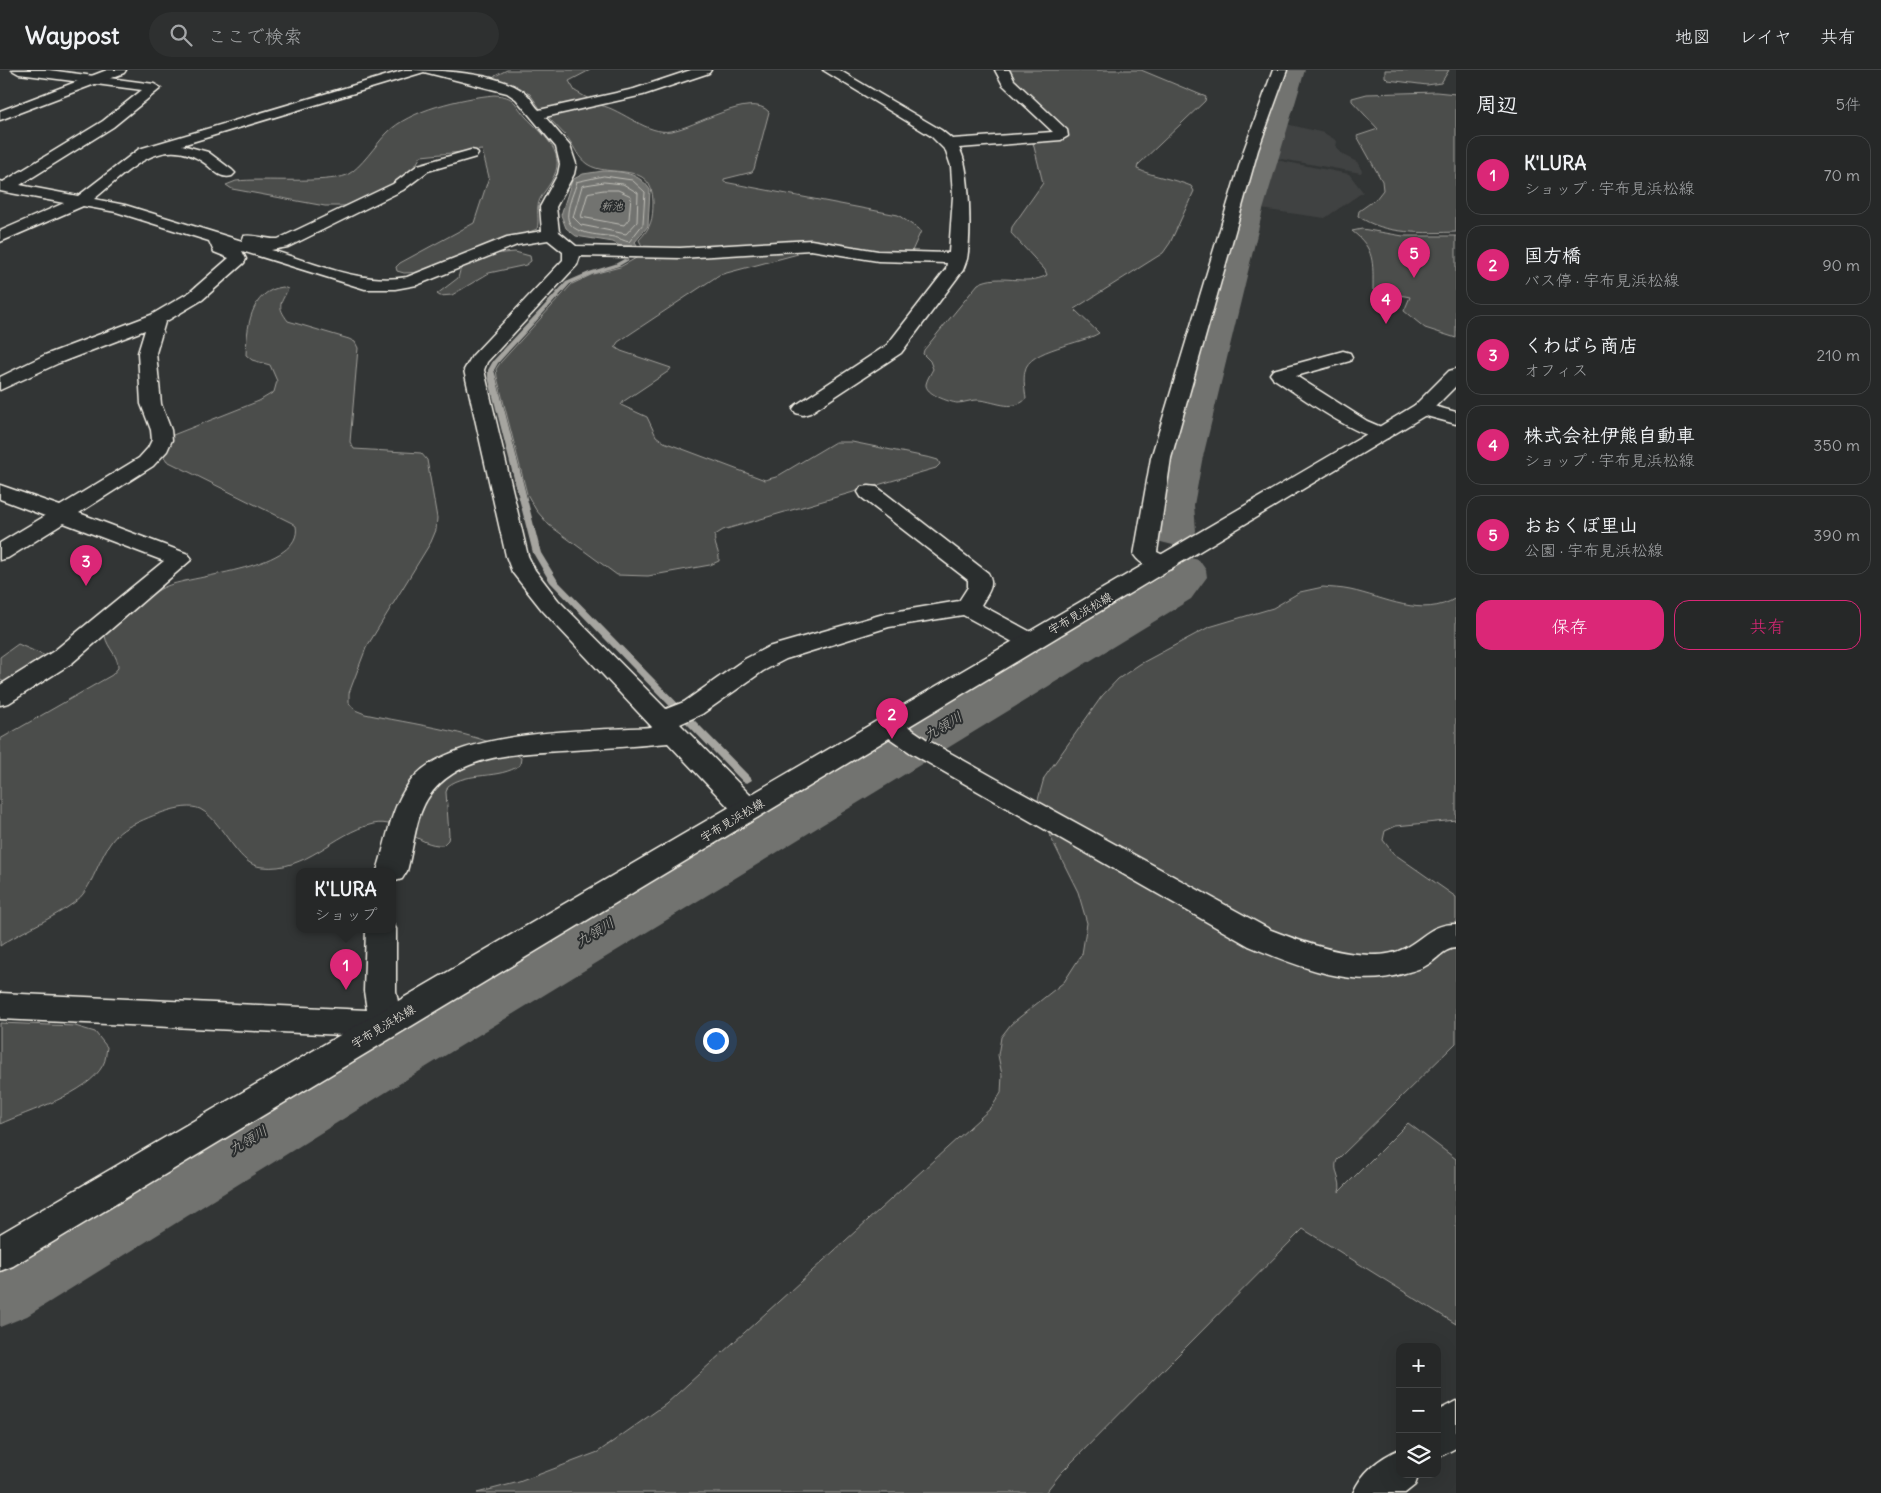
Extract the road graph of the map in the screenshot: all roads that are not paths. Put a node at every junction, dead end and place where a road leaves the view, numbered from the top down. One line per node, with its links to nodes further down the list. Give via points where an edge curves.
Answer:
1 (19, 70): 9 (street)
2 (119, 70): 9 (street)
3 (419, 70): 16 (street)
4 (429, 70): 10 (street, via 512,90 521,96)
5 (704, 70): 10 (street, via 638,92)
6 (830, 70): 15 (street)
7 (1002, 70): 15 (street, via 1004,77 1062,133 1061,136)
8 (1280, 70): 38 (street, via 1251,150 1162,458 1145,555)
9 (94, 80): 11 (street); 12 (street, via 154,88)
10 (535, 115): 21 (street, via 557,137 567,155 566,174 548,207)
11 (0, 116)
12 (108, 124): 13 (street); 19 (street)
13 (123, 130)
14 (138, 137): 16 (street)
15 (949, 144): 25 (street, via 956,156 960,188)
16 (160, 147): 18 (street, via 203,155); 20 (street, via 144,152)
17 (471, 154): 23 (street, via 423,168 398,187 282,243 262,244 238,236)
18 (227, 173)
19 (3, 187): 20 (street)
20 (81, 201): 22 (street); 23 (street, via 118,208)
21 (551, 234): 23 (street, via 512,240 411,281 380,285 341,278); 24 (street)
22 (0, 237)
23 (222, 240): 26 (street, via 217,244 236,255 238,259 234,264 196,296)
24 (572, 251): 25 (street, via 680,253 811,245 878,256); 42 (street, via 571,261 564,270 479,360 474,370 475,379 512,538 524,572 550,605)
25 (959, 258): 30 (street, via 954,270 894,349)
26 (157, 318): 29 (street, via 52,359); 36 (street, via 147,353 151,404 161,430 162,440 157,451 146,462)
27 (1343, 357): 33 (street, via 1280,374 1360,425)
28 (1456, 375): 31 (street, 宇布見浜松線)
29 (0, 384)
30 (803, 409)
31 (1422, 409): 32 (street); 33 (street, 宇布見浜松線)
32 (1456, 418)
33 (1381, 434): 38 (street, 宇布見浜松線)
34 (0, 491): 36 (street)
35 (868, 492): 39 (street, via 980,578 980,587)
36 (62, 514): 37 (street); 41 (street, via 180,560 62,658)
37 (0, 553)
38 (1163, 564): 40 (street, 宇布見浜松線)
39 (967, 607): 40 (street); 42 (street, via 887,620 794,647 754,665)
40 (1030, 642): 43 (street, 宇布見浜松線)
41 (0, 697)
42 (676, 720): 44 (street); 45 (street, via 486,749 462,757 422,784 411,802)
43 (904, 736): 44 (street, 宇布見浜松線); 47 (street, via 1260,938 1307,957 1357,966 1389,966 1416,957 1447,936)
44 (748, 810): 49 (street, 宇布見浜松線)
45 (393, 868)
46 (380, 933): 49 (street, via 380,991)
47 (1456, 936)
48 (0, 1006): 49 (street)
49 (386, 1024): 50 (street, 宇布見浜松線)
50 (0, 1254)
51 (1456, 1421): 52 (street)
52 (1441, 1434)
53 (1396, 1474): 54 (street)
54 (1374, 1493)

